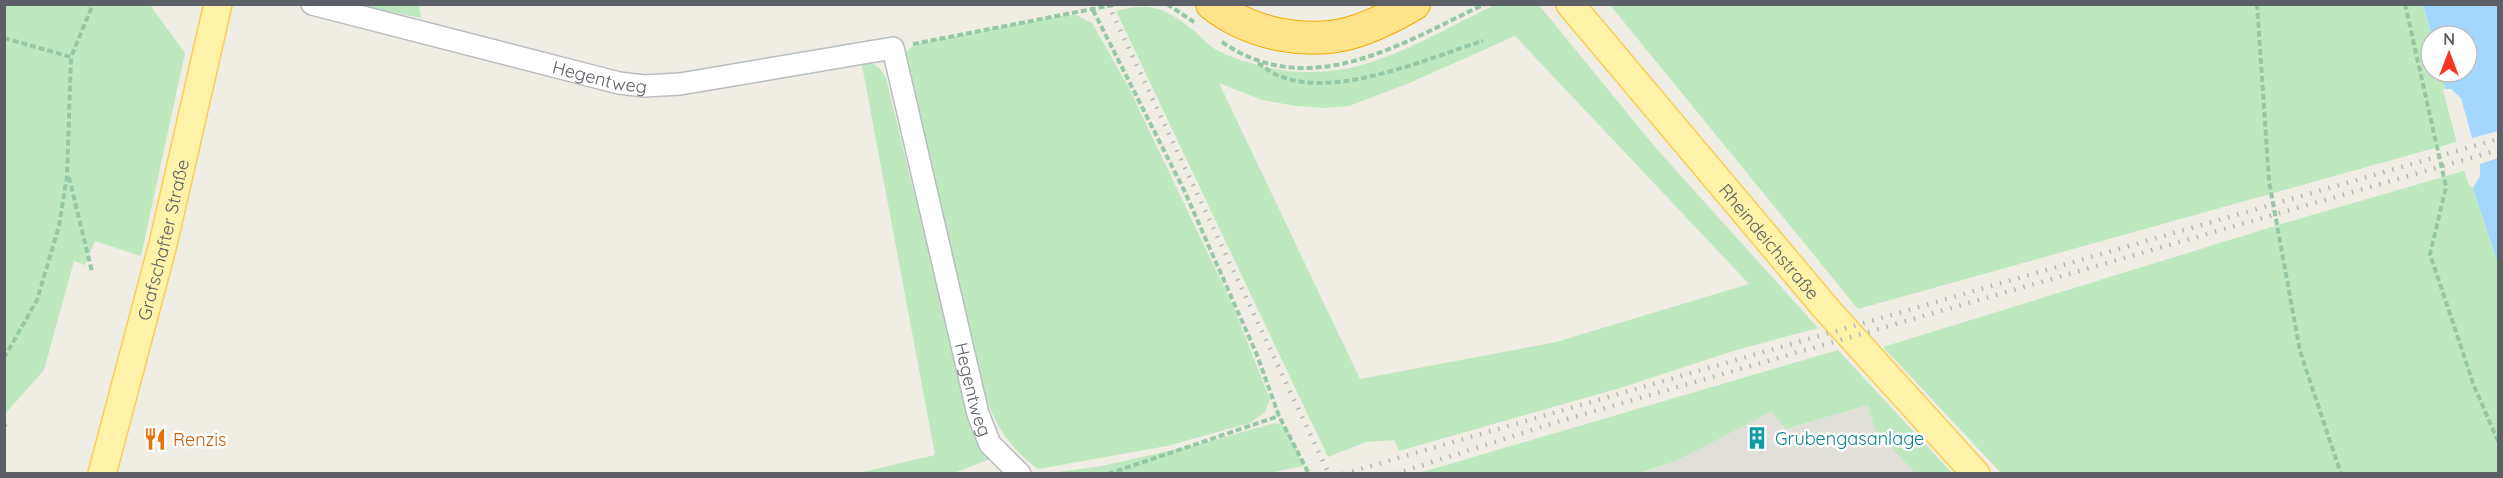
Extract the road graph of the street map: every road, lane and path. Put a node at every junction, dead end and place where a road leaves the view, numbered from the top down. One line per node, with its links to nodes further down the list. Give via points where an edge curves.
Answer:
1 (93, 4): 16 (path)
2 (218, 4): 23 (main road, Grafschafter Straße, via 163,244)
3 (312, 4): 15 (street, Hegentweg, via 619,83 644,86 680,84)
4 (1118, 4): 12 (path)
5 (1212, 4): 8 (highway, via 1228,17 1261,30 1294,36 1358,31)
6 (1252, 4): 7 (highway, via 1267,12 1296,18 1326,18 1355,13)
7 (1376, 4)
8 (1414, 4)
9 (1570, 4): 27 (main road, Rheindeichstraße, via 1829,312)
10 (2257, 4): 28 (path, via 2269,181 2300,351)
11 (2405, 4): 22 (path, via 2446,187 2430,254 2474,386)
12 (1093, 10): 15 (path); 21 (path, via 1184,190 1257,355)
13 (4, 38): 16 (path)
14 (1483, 41): 17 (path, via 1356,80 1317,83 1282,77)
15 (892, 48): 24 (street, Hegentweg, via 978,414 990,444)
16 (71, 57): 18 (path)
17 (1255, 61)
18 (68, 171): 19 (path); 20 (path, via 59,226 37,300)
19 (92, 272)
20 (4, 358)
21 (1279, 416): 25 (path); 26 (path)
22 (2499, 441)
23 (102, 474)
24 (1020, 474)
25 (1108, 474)
26 (1309, 474)
27 (1976, 474)
28 (2341, 474)

